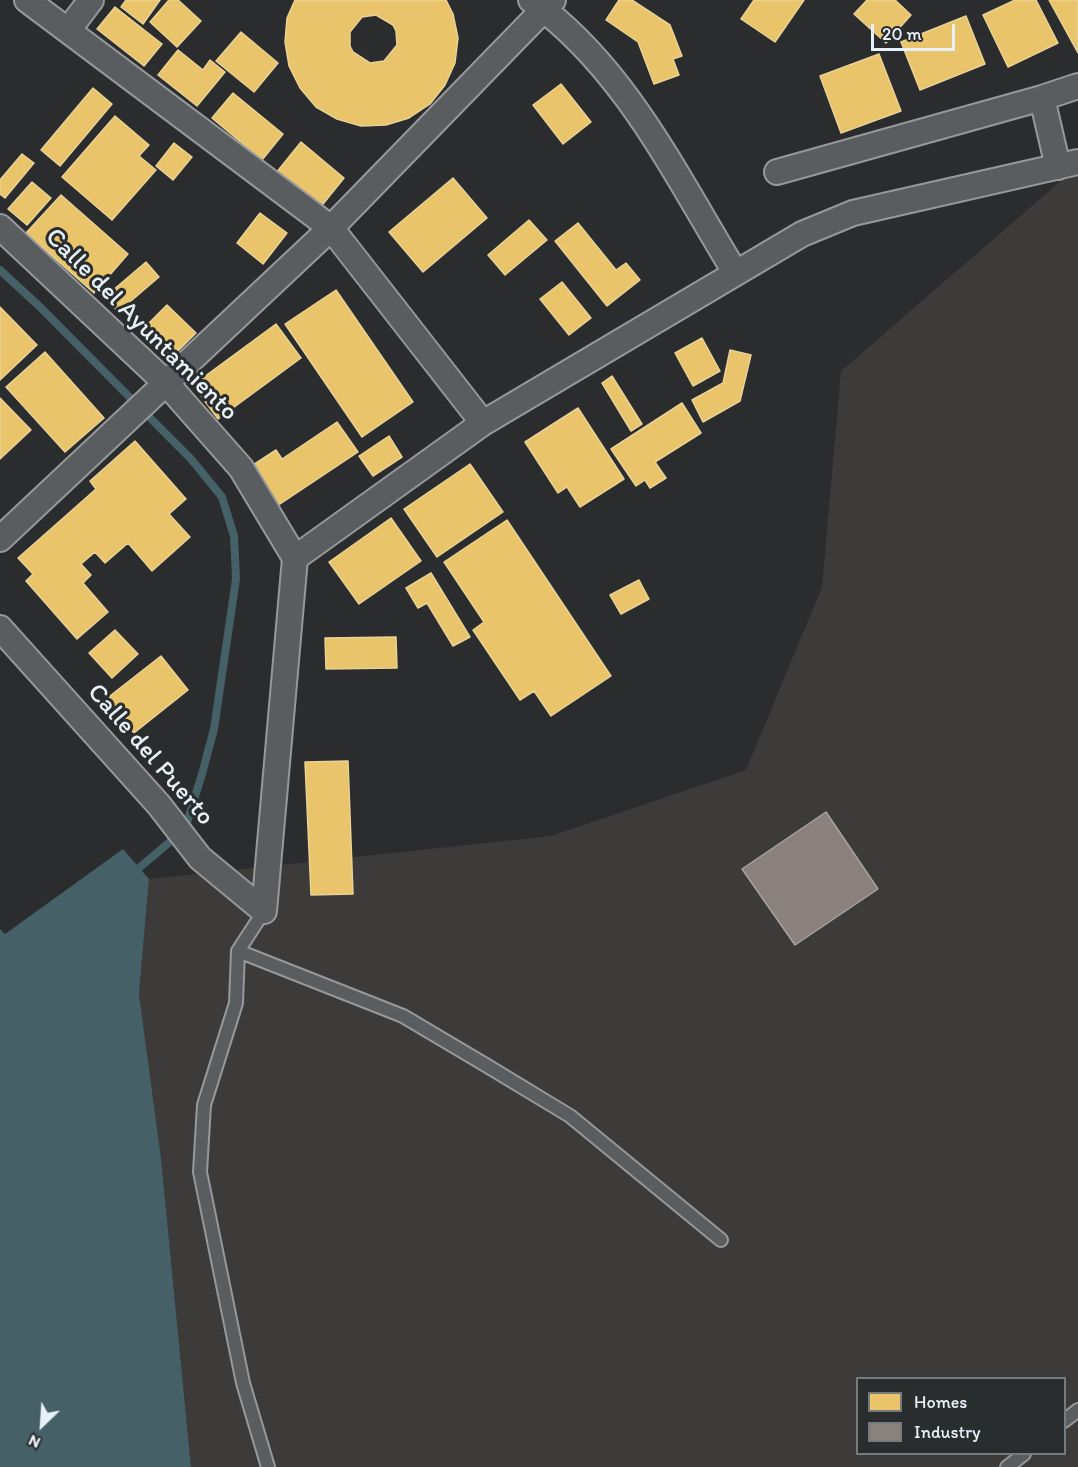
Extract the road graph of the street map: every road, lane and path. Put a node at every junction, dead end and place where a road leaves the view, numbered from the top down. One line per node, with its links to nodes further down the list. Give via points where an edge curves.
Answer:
1 (27, 0): 4 (street)
2 (91, 0): 4 (street)
3 (543, 3): 10 (street); 11 (street, via 628,96)
4 (69, 29): 10 (street)
5 (1078, 86): 6 (street)
6 (1042, 98): 7 (street); 8 (street)
7 (1068, 164): 11 (street, via 853,213 802,234)
8 (777, 172)
9 (0, 227): 12 (street, Calle del Ayuntamiento)
10 (331, 228): 12 (street); 13 (street)
11 (735, 272): 13 (street)
12 (160, 390): 14 (street); 15 (street, Calle del Ayuntamiento, via 242,468)
13 (483, 423): 15 (street)
14 (0, 539)
15 (295, 558): 17 (street)
16 (0, 628): 17 (street, Calle del Puerto, via 159,805 200,858)
17 (264, 911): 18 (lane)
18 (238, 951): 19 (lane, via 403,1016 484,1064 570,1116); 23 (lane, via 236,1003 204,1105 200,1172 243,1383)
19 (721, 1240)
20 (1078, 1410): 21 (lane)
21 (1066, 1420)
22 (1023, 1455): 24 (lane)
23 (268, 1467)
24 (1007, 1467)

